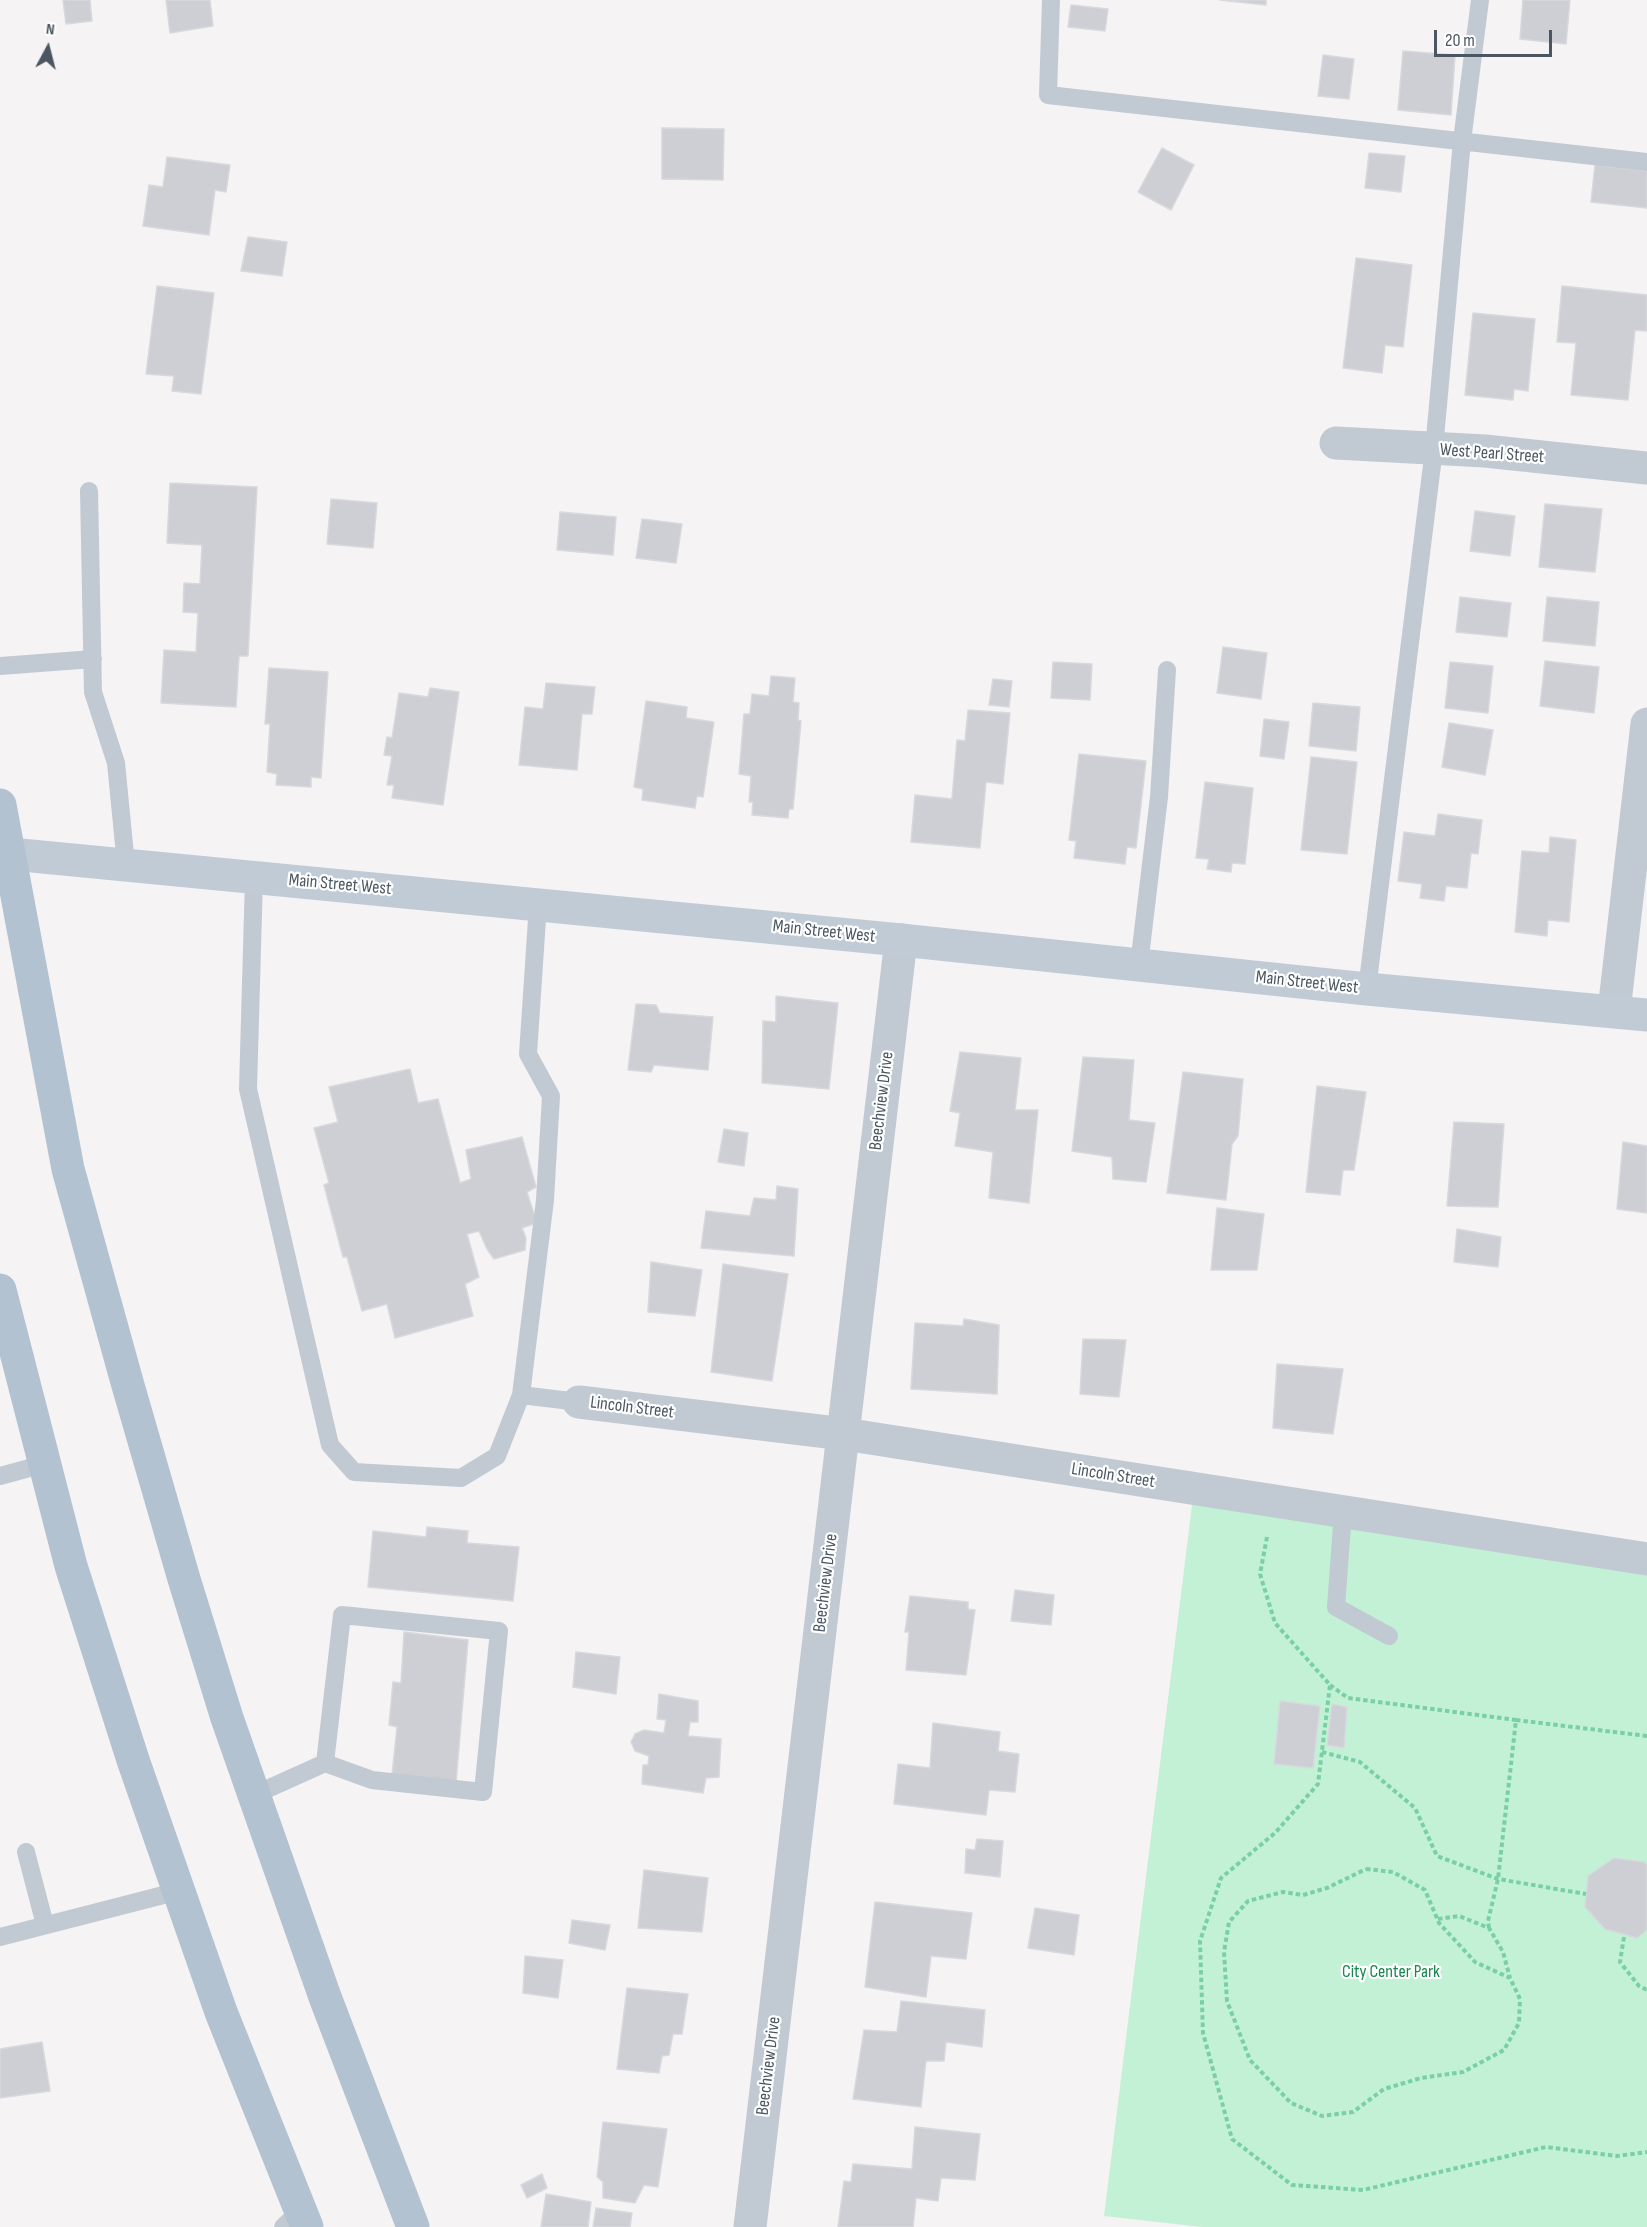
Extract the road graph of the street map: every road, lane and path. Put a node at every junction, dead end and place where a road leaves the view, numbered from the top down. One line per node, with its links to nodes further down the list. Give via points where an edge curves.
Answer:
1 (1051, 0): 3 (lane, via 1048,95)
2 (1480, 0): 3 (lane)
3 (1462, 141): 4 (lane); 6 (lane)
4 (1647, 162)
5 (1336, 443): 6 (street, West Pearl Street)
6 (1434, 449): 7 (street, West Pearl Street); 21 (lane)
7 (1647, 468)
8 (89, 491): 9 (lane)
9 (93, 659): 10 (lane); 16 (lane, via 93,693 116,763)
10 (0, 666)
11 (1167, 670): 20 (lane, via 1160,797)
12 (1647, 724): 13 (street)
13 (1644, 778): 22 (street)
14 (0, 805): 15 (main road)
15 (5, 853): 16 (main road, Main Street West); 40 (main road, via 69,1169 184,1579)
16 (126, 865): 17 (main road, Main Street West)
17 (254, 878): 18 (main road, Main Street West); 26 (lane, via 248,1089 330,1445 354,1472 461,1478 497,1456)
18 (538, 904): 19 (main road, Main Street West); 26 (lane, via 528,1054 551,1096 545,1200)
19 (901, 940): 20 (main road, Main Street West); 28 (street, Beechview Drive)
20 (1139, 965): 21 (main road, Main Street West)
21 (1367, 989): 22 (main road, Main Street West)
22 (1614, 1011): 23 (main road, Main Street West)
23 (1647, 1015)
24 (0, 1290): 25 (main road)
25 (5, 1338): 29 (main road)
26 (521, 1395): 27 (lane)
27 (579, 1402): 28 (street, Lincoln Street)
28 (844, 1434): 31 (street, Lincoln Street); 55 (street, Beechview Drive)
29 (44, 1464): 30 (lane); 43 (main road, via 71,1566 129,1750)
30 (0, 1476)
31 (1273, 1501): 32 (street, Lincoln Street); 35 (path, via 1260,1574 1275,1623)
32 (1343, 1512): 33 (street, Lincoln Street); 34 (lane, via 1336,1607)
33 (1647, 1559)
34 (1389, 1636)
35 (1330, 1685): 36 (path, via 1348,1698); 38 (path)
36 (1516, 1720): 37 (path); 42 (path)
37 (1647, 1736)
38 (1322, 1752): 42 (path, via 1360,1762 1415,1808 1437,1856); 52 (path, via 1318,1784 1275,1833 1221,1878 1200,1941 1203,2033 1232,2139 1292,2185 1363,2190 1546,2147 1617,2156)
39 (325, 1763): 39 (lane, via 342,1615 499,1631 483,1792 372,1780); 40 (lane)
40 (254, 1795): 54 (main road, via 325,1997)
41 (26, 1852): 46 (lane)
42 (1498, 1879): 44 (path); 47 (path)
43 (179, 1891): 46 (lane); 53 (main road)
44 (1586, 1894)
45 (1438, 1919): 47 (path, via 1459,1916); 50 (path, via 1475,1962); 50 (path, via 1425,1890 1394,1872 1366,1869 1303,1895 1283,1892 1248,1900 1228,1922 1224,1952 1227,2001 1250,2060 1291,2103 1322,2116 1353,2112 1384,2089 1463,2072 1504,2050 1519,2023 1520,1999)
46 (45, 1925): 48 (lane)
47 (1489, 1928): 50 (path, via 1503,1952)
48 (0, 1937)
49 (1624, 1937): 51 (path, via 1620,1962)
50 (1510, 1978)
51 (1647, 1990)
52 (1647, 2152)
53 (296, 2222)
54 (414, 2227)
55 (750, 2227)

